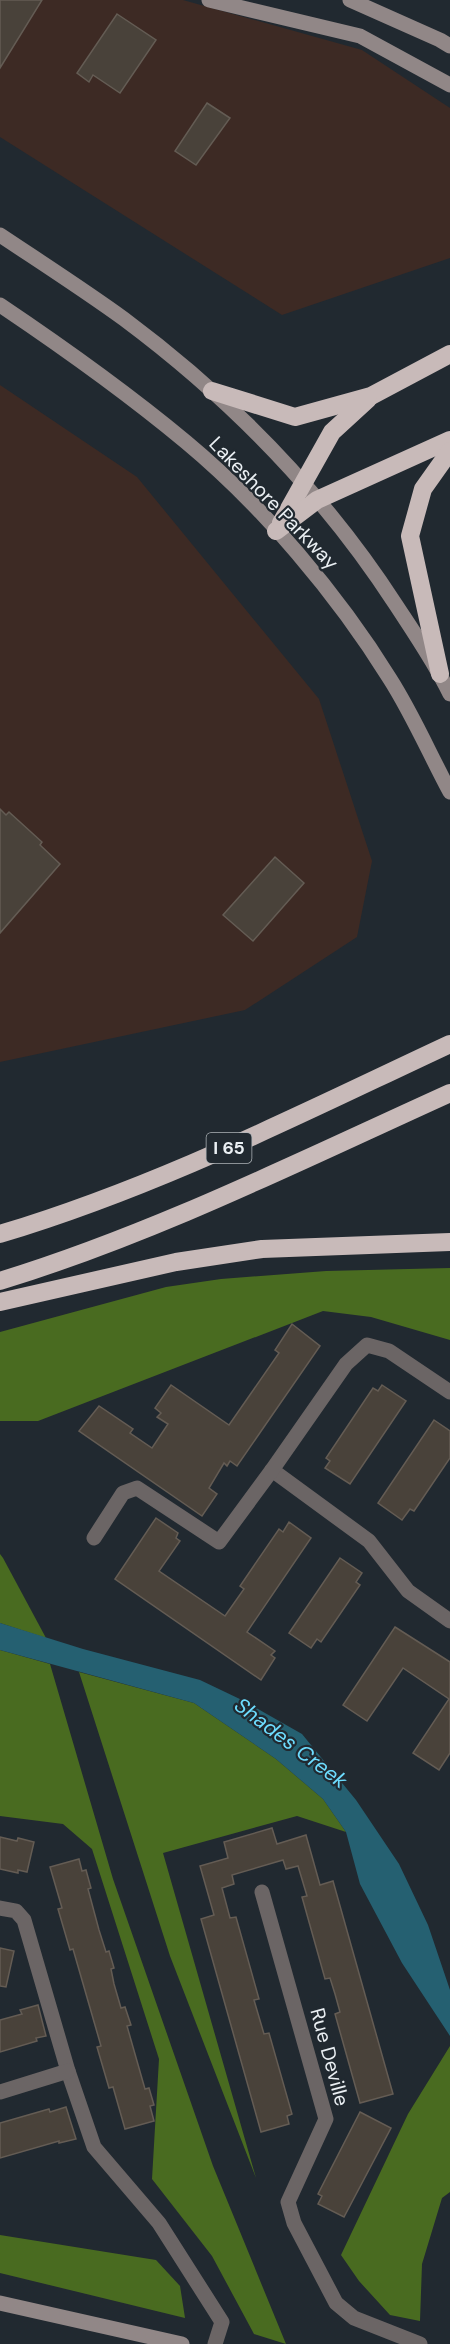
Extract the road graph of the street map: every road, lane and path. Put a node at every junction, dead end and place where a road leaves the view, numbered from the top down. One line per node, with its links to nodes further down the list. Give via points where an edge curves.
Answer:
1 (209, 0): 4 (main road, via 360,36)
2 (350, 0): 3 (main road)
3 (450, 46)
4 (450, 85)
5 (0, 235): 8 (main road, Lakeshore Parkway, via 124,319)
6 (0, 305): 14 (main road, Lakeshore Parkway, via 74,355 188,443)
7 (450, 354): 9 (highway)
8 (212, 391): 9 (highway, via 295,417); 12 (main road, Lakeshore Parkway)
9 (371, 396): 12 (highway, via 332,432)
10 (450, 440): 13 (highway)
11 (450, 451): 15 (highway, via 423,489 410,536)
12 (304, 483): 13 (main road, Lakeshore Parkway); 14 (highway)
13 (317, 500): 14 (highway); 15 (main road, Lakeshore Parkway, via 346,533)
14 (276, 531): 17 (main road, Lakeshore Parkway, via 318,577 375,656)
15 (440, 674): 16 (main road, Lakeshore Parkway)
16 (450, 694)
17 (450, 792)
18 (450, 1030): 20 (highway)
19 (450, 1044): 20 (highway, I 65)
20 (357, 1087): 22 (highway, I 65, via 180,1170 57,1217)
21 (450, 1093): 24 (highway, I 65, via 177,1216)
22 (0, 1234)
23 (450, 1242): 25 (highway, via 262,1249 176,1262)
24 (0, 1281)
25 (0, 1302)
26 (450, 1392): 27 (street, via 389,1351 367,1345 346,1364)
27 (272, 1470): 28 (street, via 219,1542 137,1488 123,1493); 29 (street, via 369,1540 408,1591)
28 (93, 1538)
29 (450, 1621)
30 (262, 1892): 37 (street, Rue Deville, via 326,2119 288,2202 294,2223 336,2303 354,2318)
31 (0, 1908): 32 (street, via 16,1911 24,1920)
32 (68, 2071): 33 (street); 36 (street, via 94,2147 159,2223 222,2322)
33 (0, 2092)
34 (0, 2303): 35 (main road)
35 (182, 2344)
36 (215, 2344)
37 (420, 2344)

